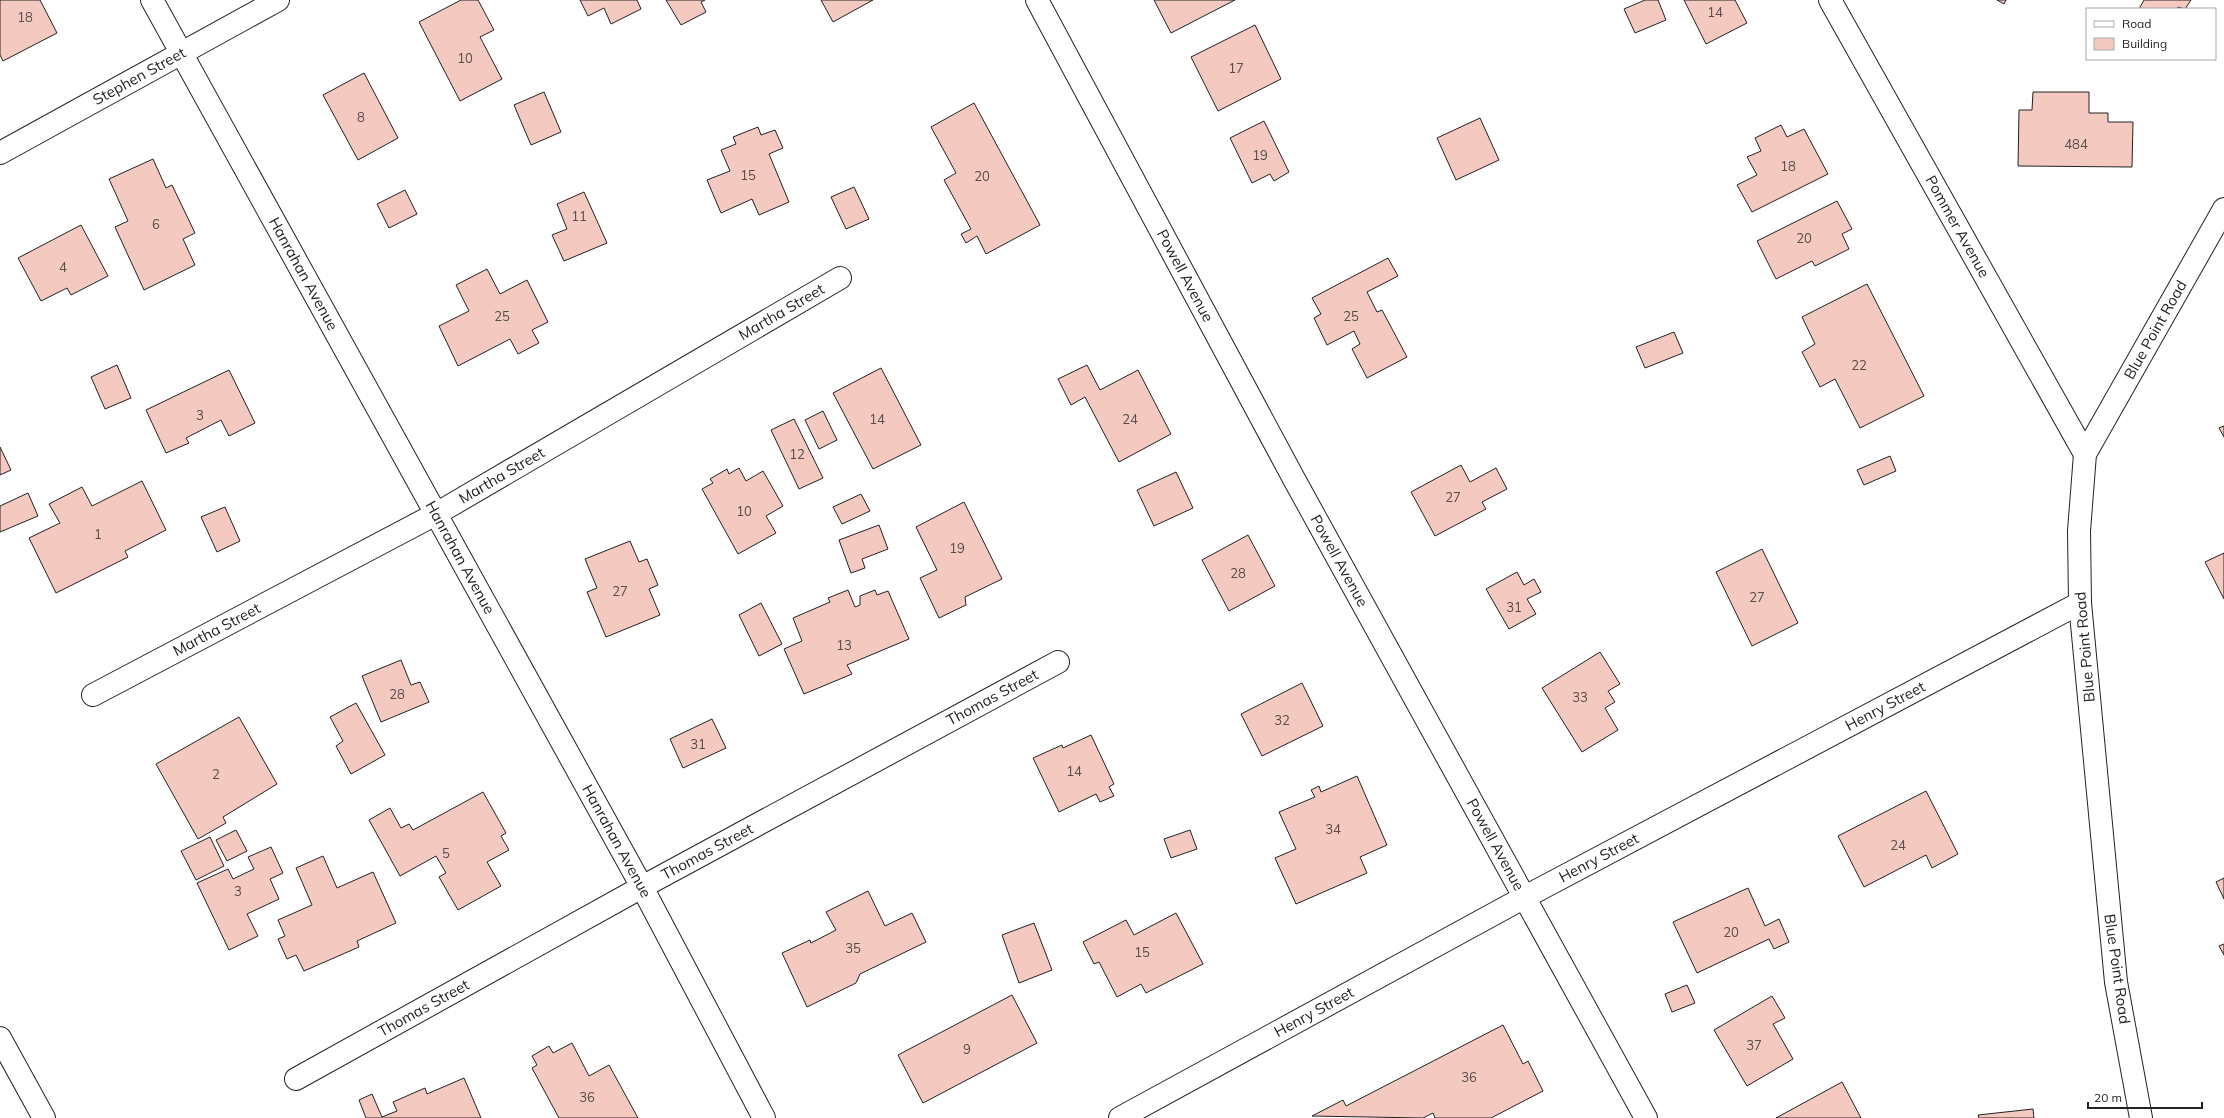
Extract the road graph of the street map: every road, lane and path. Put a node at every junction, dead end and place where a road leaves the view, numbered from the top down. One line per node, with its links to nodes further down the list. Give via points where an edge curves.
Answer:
1 (152, 0): 5 (street, Hanrahan Avenue)
2 (278, 0): 5 (street, Stephen Street)
3 (1037, 0): 15 (street, Powell Avenue, via 1294,479)
4 (1830, 0): 9 (street, Pommer Avenue)
5 (181, 54): 6 (street, Stephen Street); 10 (street, Hanrahan Avenue)
6 (0, 153)
7 (2224, 209): 9 (street, Blue Point Road)
8 (840, 278): 10 (street, Martha Street)
9 (2085, 454): 11 (street, Blue Point Road, via 2079,531)
10 (436, 514): 13 (street, Martha Street); 14 (street, Hanrahan Avenue)
11 (2080, 603): 15 (street, Henry Street); 22 (street, Blue Point Road, via 2116,982)
12 (1058, 662): 14 (street, Thomas Street)
13 (93, 695)
14 (642, 887): 17 (street, Thomas Street); 19 (street, Hanrahan Avenue)
15 (1525, 897): 20 (street, Henry Street); 21 (street, Powell Avenue)
16 (0, 1038): 18 (street)
17 (296, 1079)
18 (44, 1118)
19 (764, 1118)
20 (1120, 1118)
21 (1646, 1118)
22 (2141, 1118)

